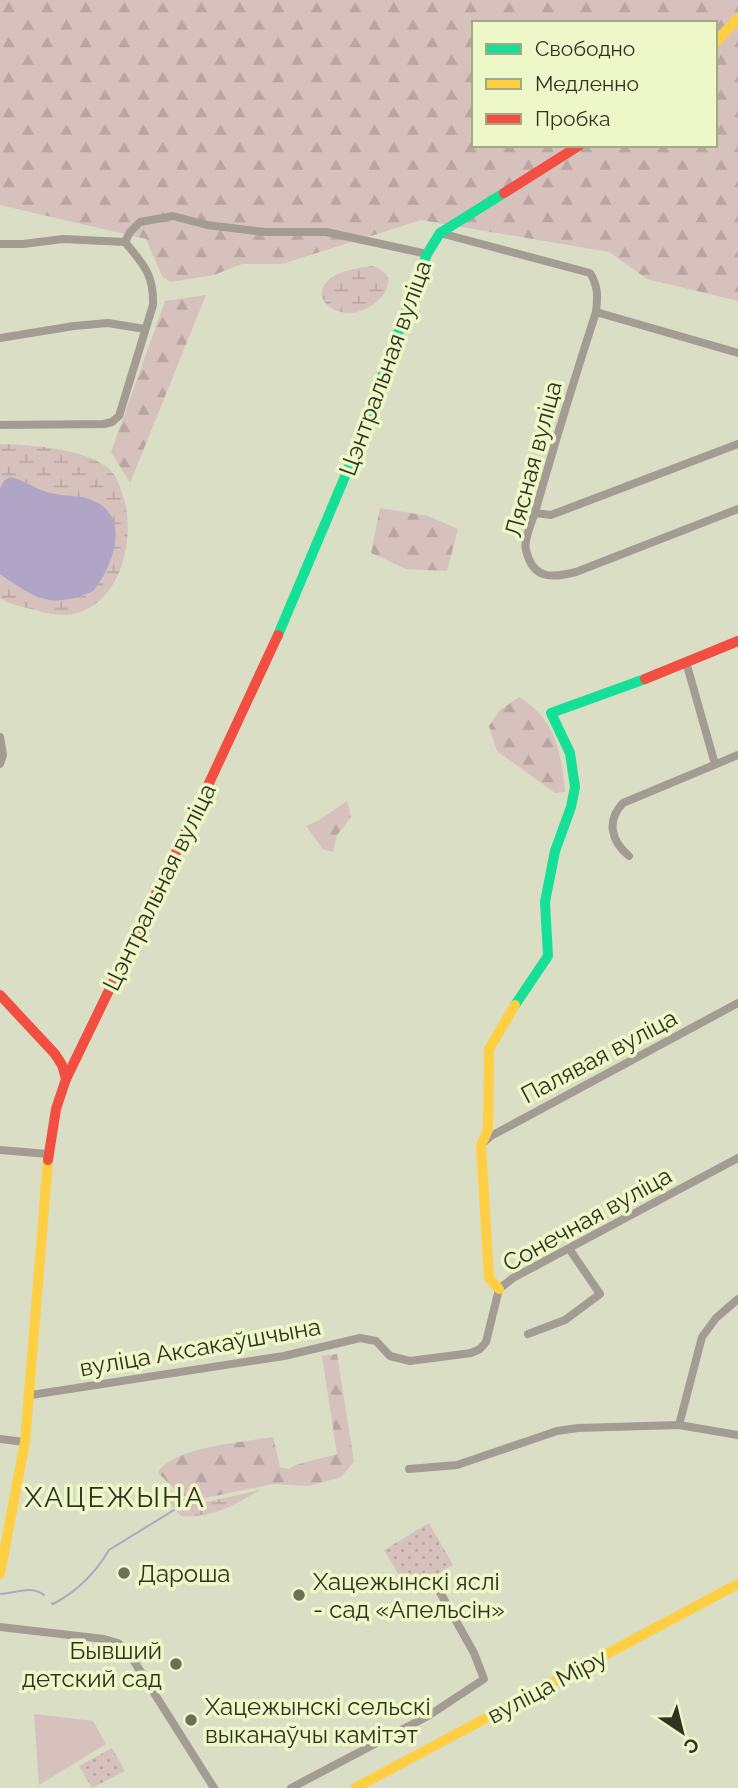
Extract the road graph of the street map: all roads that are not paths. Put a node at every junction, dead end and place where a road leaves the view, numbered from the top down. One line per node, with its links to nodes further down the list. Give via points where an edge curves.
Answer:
1 (738, 19): 2 (street)
2 (717, 41)
3 (577, 147): 4 (street)
4 (440, 233): 7 (street, Цэнтральная вуліца); 8 (street, Лясная вуліца, via 590,273 598,295)
5 (125, 242): 6 (street, via 63,239); 7 (street, via 140,222 173,216 265,232 326,232); 9 (street, via 154,287)
6 (0, 244)
7 (427, 254): 25 (street, Цэнтральная вуліца, via 320,537 236,726)
8 (596, 312): 11 (street); 15 (street, Лясная вуліца)
9 (145, 329): 10 (street, via 108,323); 12 (street, via 119,416 112,422)
10 (0, 338)
11 (738, 352)
12 (0, 425)
13 (738, 443): 15 (street, via 551,516)
14 (738, 509): 15 (street, Лясная вуліца, via 555,577 534,568 525,548)
15 (535, 513)
16 (738, 641): 17 (street)
17 (686, 662): 21 (street); 26 (street, via 551,713 575,769 574,801 556,847 545,905 548,956 489,1049 488,1130)
18 (0, 737): 20 (street)
19 (738, 755): 21 (street)
20 (0, 764)
21 (715, 764): 22 (street, via 623,803 615,811 611,821 618,847)
22 (629, 856)
23 (0, 995): 25 (street, via 55,1054)
24 (738, 1003): 26 (street, Палявая вуліца)
25 (66, 1079): 28 (street, Цэнтральная вуліца)
26 (481, 1145): 31 (street, via 489,1278)
27 (0, 1150): 28 (street)
28 (48, 1154): 35 (street, Цэнтральная вуліца)
29 (738, 1158): 30 (street, Сонечная вуліца)
30 (570, 1250): 31 (street, Сонечная вуліца); 33 (street, via 600,1294 565,1320)
31 (499, 1289): 34 (street, Сонечная вуліца, via 486,1342 471,1353 410,1361 390,1356)
32 (738, 1299): 36 (street, via 702,1336)
33 (528, 1334)
34 (376, 1341): 35 (street, вуліца Аксакаўшчына, via 360,1338 284,1356)
35 (31, 1395): 39 (street, Цэнтральная вуліца)
36 (679, 1425): 37 (street); 40 (street, via 557,1431 457,1465)
37 (738, 1435)
38 (0, 1439): 39 (street)
39 (25, 1443): 41 (street, Цэнтральная вуліца)
40 (409, 1469)
41 (4, 1541): 42 (street, Цэнтральная вуліца)
42 (0, 1573)
43 (738, 1584): 48 (street, вуліца Міру)
44 (437, 1587): 47 (street, вуліца Міру, via 484,1679 436,1712)
45 (0, 1627): 46 (street, via 118,1643 127,1650)
46 (214, 1788)
47 (291, 1788)
48 (355, 1788)

